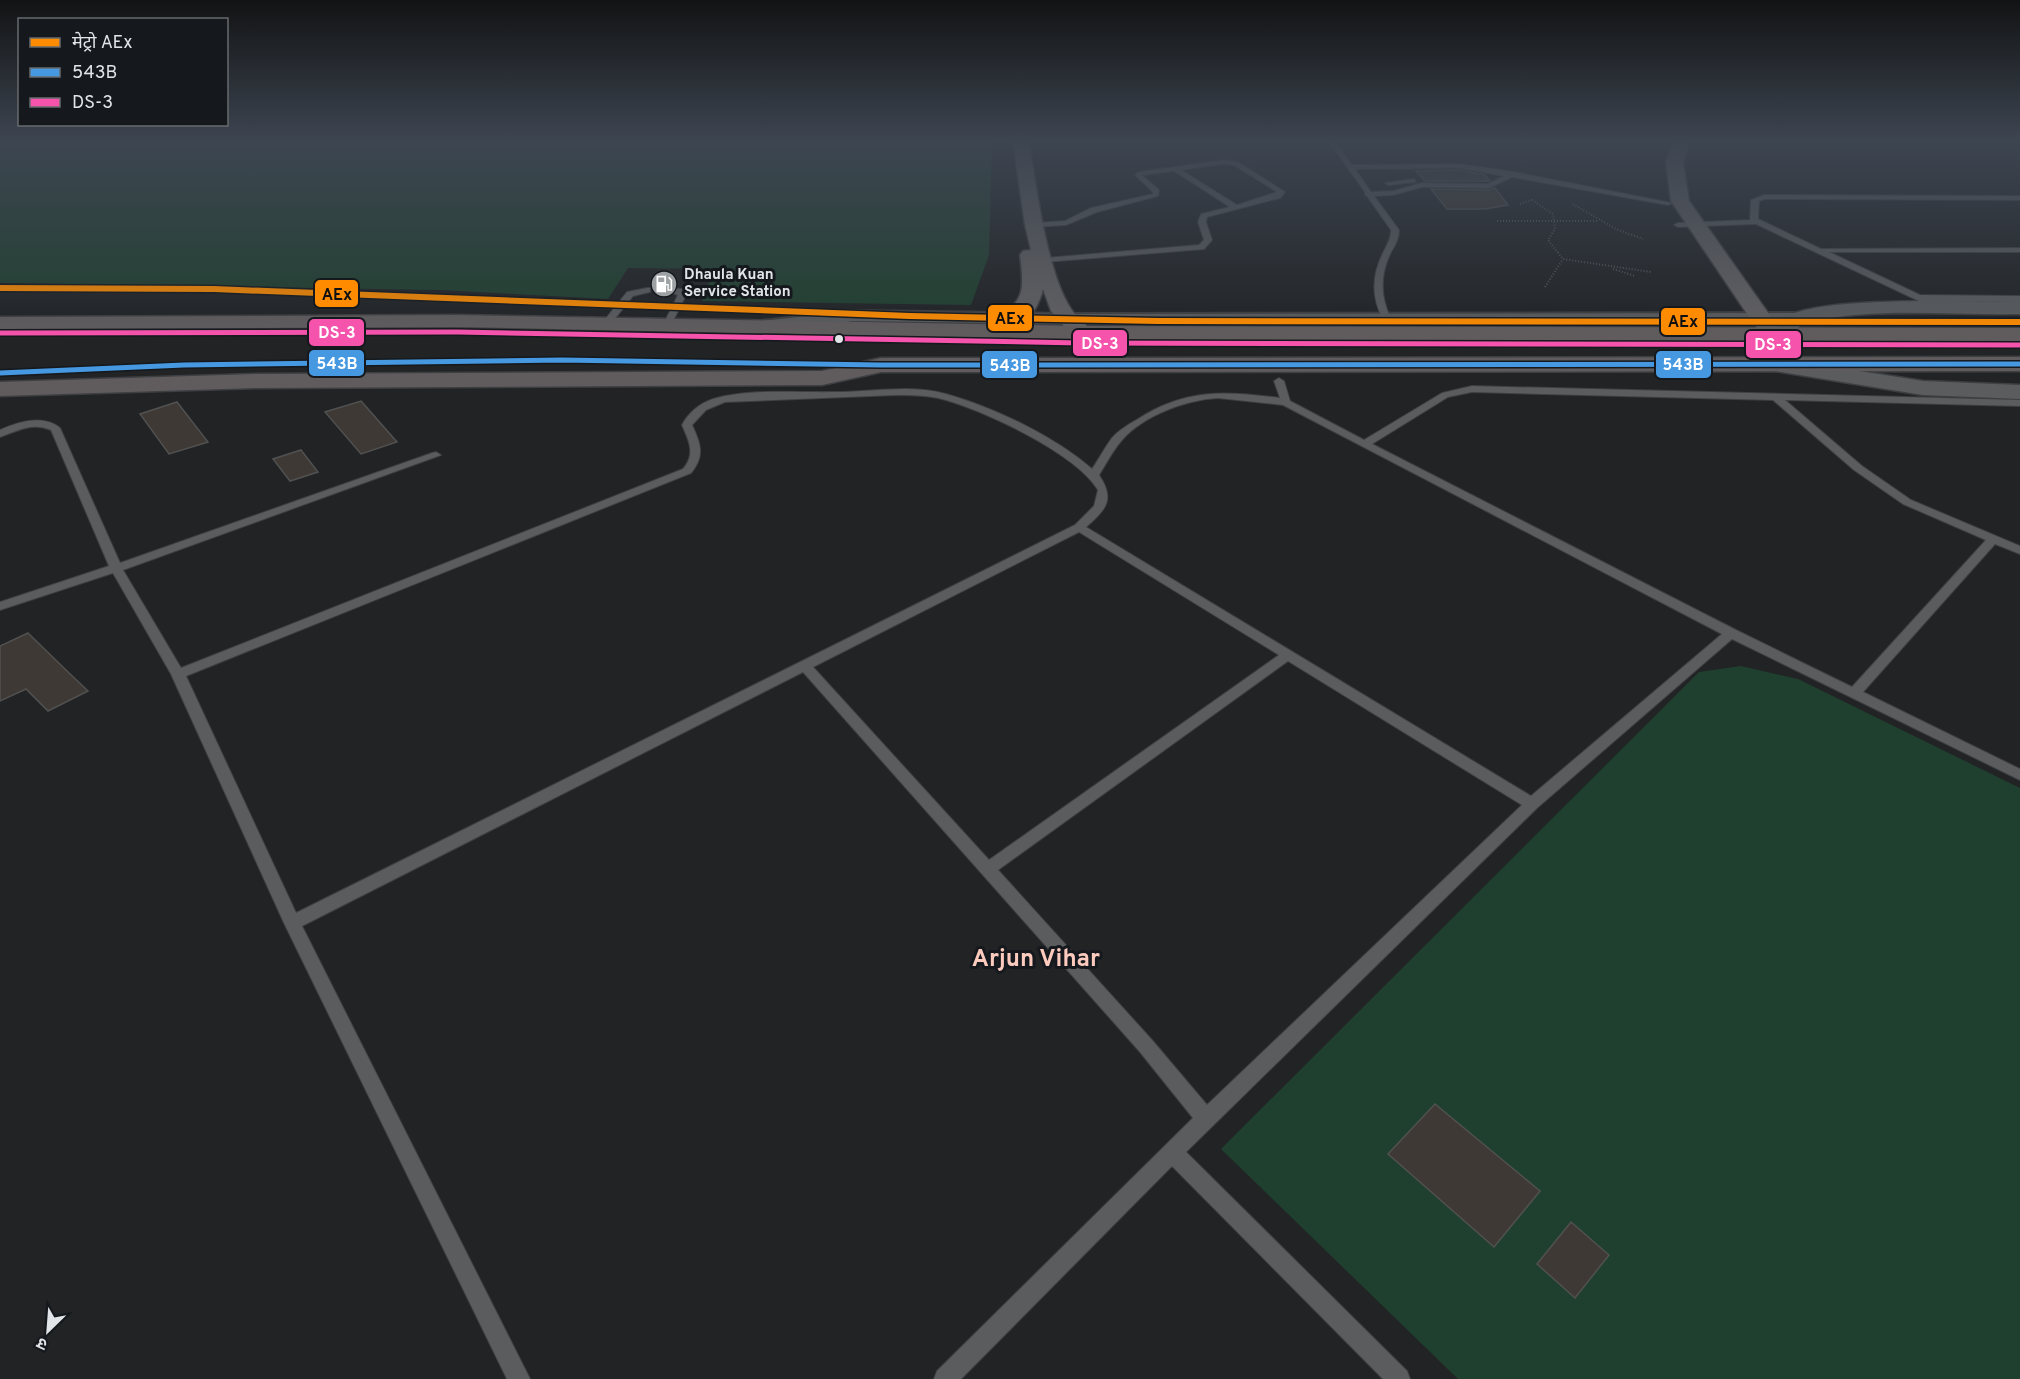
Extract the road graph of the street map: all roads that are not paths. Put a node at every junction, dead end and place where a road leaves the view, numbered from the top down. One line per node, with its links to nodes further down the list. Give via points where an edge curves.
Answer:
1 (1023, 206): 19 (main road)
2 (1031, 206): 12 (main road)
3 (1110, 206): 12 (lane, via 1066,224)
4 (1377, 206): 23 (lane, via 1395,230 1380,267 1377,290)
5 (1650, 206): 10 (lane)
6 (1673, 206): 10 (main road)
7 (1678, 206): 10 (main road)
8 (1755, 206): 11 (lane)
9 (1235, 207): 16 (lane, via 1204,216 1208,240 1201,247)
10 (1678, 216): 11 (lane, via 1748,224); 15 (main road); 30 (main road)
11 (1756, 221): 13 (lane)
12 (1034, 225): 16 (main road)
13 (1821, 250): 14 (lane); 21 (lane, via 1919,298)
14 (2020, 250)
15 (1694, 253)
16 (1045, 260): 20 (main road)
17 (647, 290): 26 (lane, via 630,294)
18 (672, 290): 28 (lane, via 682,295)
19 (1032, 294): 20 (main road); 27 (main road, via 1027,308)
20 (1054, 294): 29 (main road, via 1061,311)
21 (2020, 299)
22 (2020, 308): 30 (street, via 1854,309)
23 (1386, 317): 24 (street); 29 (street)
24 (1734, 318): 29 (highway); 30 (highway)
25 (0, 323): 26 (highway)
26 (606, 324): 28 (highway)
27 (1010, 324): 28 (highway); 29 (highway)
28 (667, 325)
29 (1076, 326)
30 (1771, 328): 31 (highway)
31 (2020, 335)
32 (2020, 364): 34 (highway)
33 (881, 365): 34 (highway); 35 (highway, via 562,360 206,364); 37 (highway, via 822,378 258,381)
34 (1777, 365): 38 (street, via 1923,388)
35 (0, 373)
36 (1279, 381): 40 (lane)
37 (0, 389)
38 (2020, 392)
39 (1775, 396): 41 (lane); 43 (lane, via 1461,390 1445,395); 47 (lane, via 1883,487)
40 (1286, 402): 43 (lane); 45 (lane, via 1220,393 1179,400 1123,433)
41 (2020, 403)
42 (0, 434): 49 (lane, via 21,424 37,422 55,428)
43 (1364, 444): 51 (lane)
44 (436, 455): 49 (lane)
45 (1094, 475): 46 (lane, via 1103,499 1097,511); 54 (lane, via 1063,451 984,412 938,395 714,401 696,412 687,425 698,453 696,463 687,471)
46 (1079, 527): 52 (lane); 53 (lane)
47 (1992, 540): 48 (lane); 55 (lane)
48 (2020, 550)
49 (116, 568): 50 (lane); 54 (lane)
50 (0, 606)
51 (1731, 633): 55 (lane); 57 (lane)
52 (1288, 655): 57 (lane); 58 (lane)
53 (804, 666): 58 (lane); 59 (lane)
54 (178, 674): 59 (lane)
55 (1854, 693): 56 (lane)
56 (2020, 775)
57 (1532, 804): 60 (lane)
58 (986, 870): 60 (lane, via 1146,1046)
59 (292, 924): 62 (lane)
60 (1206, 1119): 61 (lane)
61 (1172, 1152): 63 (lane); 64 (lane)
62 (519, 1379)
63 (945, 1379)
64 (1399, 1379)

